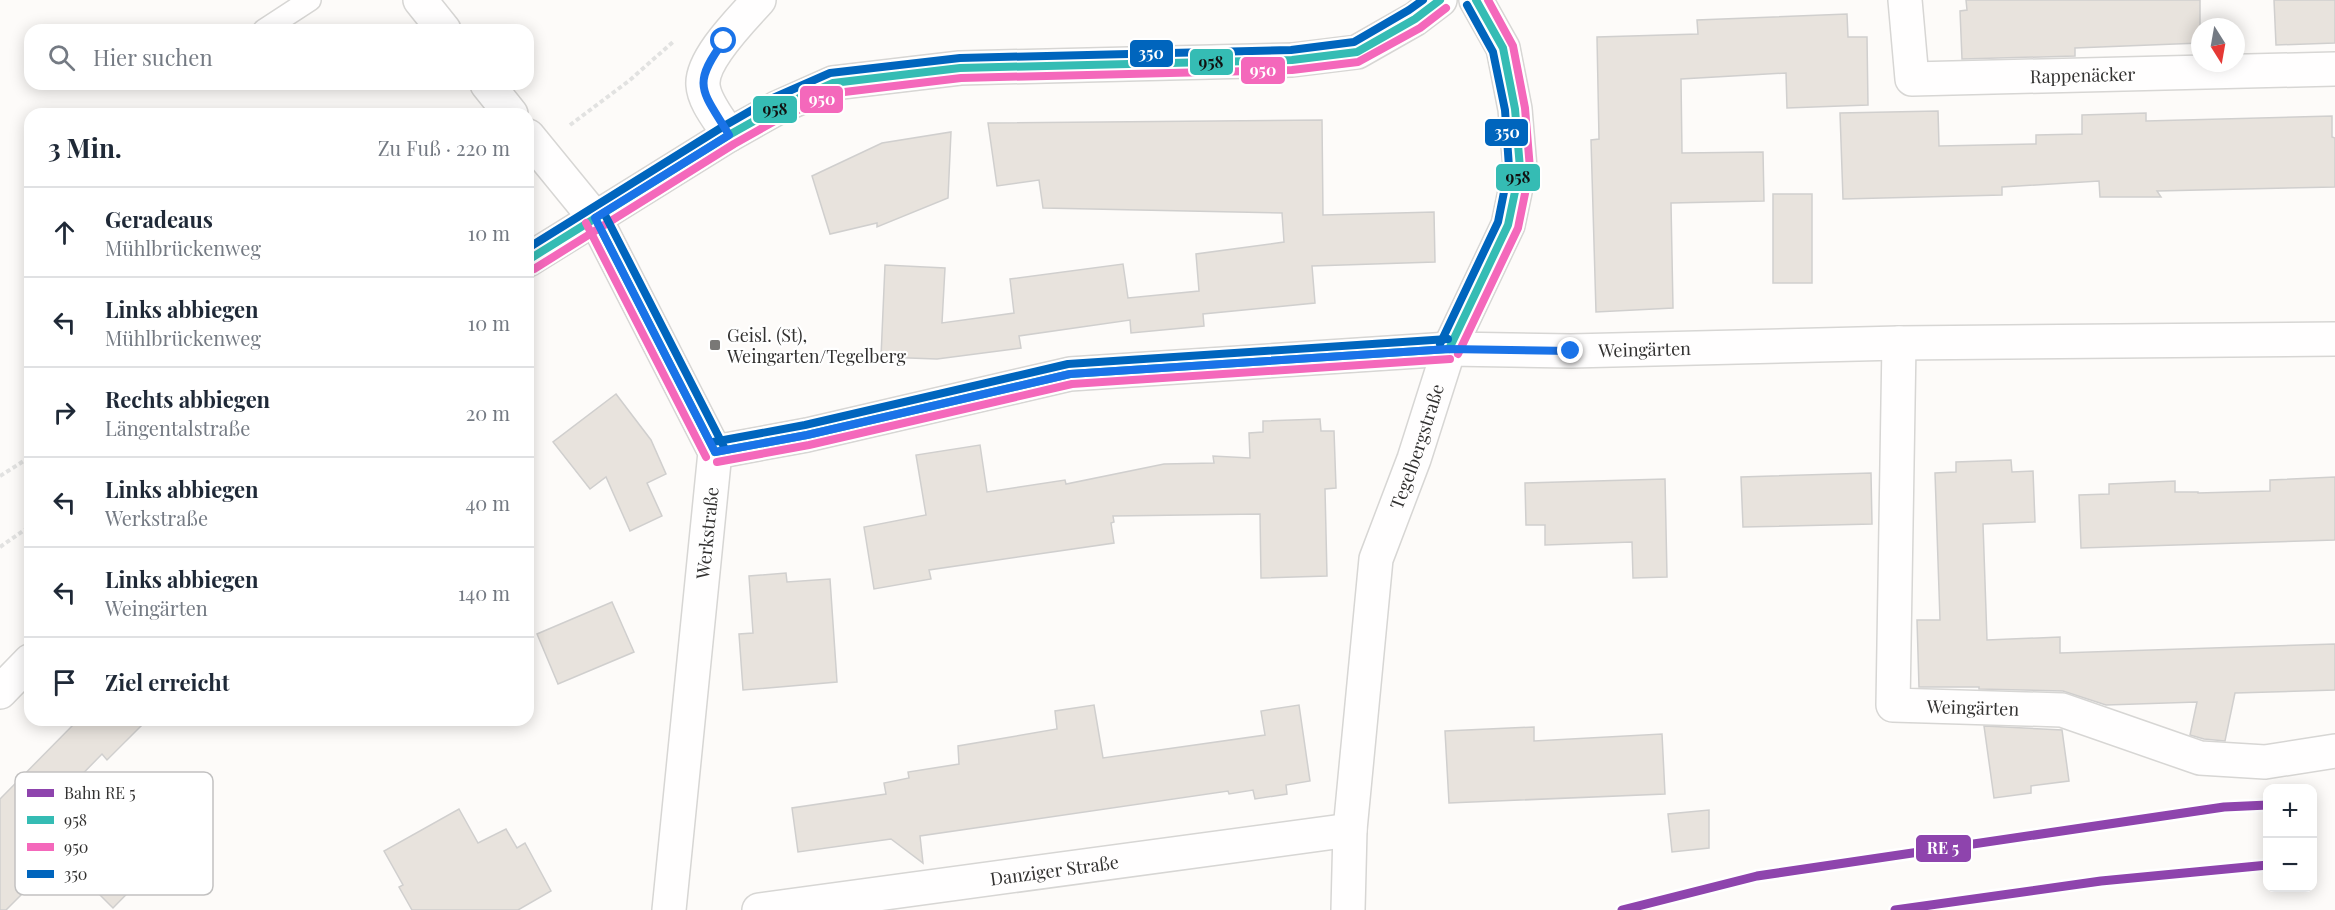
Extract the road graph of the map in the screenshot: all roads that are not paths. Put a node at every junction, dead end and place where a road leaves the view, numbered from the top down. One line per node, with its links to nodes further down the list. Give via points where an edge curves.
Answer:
1 (310, 0): 7 (lane)
2 (420, 0): 8 (street)
3 (759, 0): 12 (street, via 711,58 704,73 705,95)
4 (1440, 0): 12 (street, via 1357,52 1292,60 960,68 833,83)
5 (1476, 0): 18 (street, Tegelbergstraße, via 1503,48 1515,109 1520,168 1508,225)
6 (1905, 0): 9 (street, Rappenäcker, via 1912,79)
7 (273, 24)
8 (439, 24)
9 (2335, 69)
10 (492, 90): 11 (street)
11 (505, 108)
12 (729, 135): 14 (street)
13 (534, 143): 14 (street)
14 (595, 218): 15 (street); 19 (street)
15 (534, 256)
16 (2335, 339): 17 (street, Weingärten)
17 (1899, 343): 18 (street, Weingärten, via 1571,351); 22 (street, Weingärten, via 1893,705 2062,710 2200,758 2265,762)
18 (1449, 349): 19 (street, Weingärten, via 1070,374 807,435); 23 (street, Tegelbergstraße, via 1376,560)
19 (715, 452): 24 (street, Werkstraße)
20 (24, 667): 21 (street)
21 (0, 692)
22 (2335, 751)
23 (1350, 830): 25 (street, Danziger Straße); 26 (street, Tegelbergstraße)
24 (669, 910)
25 (759, 910)
26 (1348, 910)

